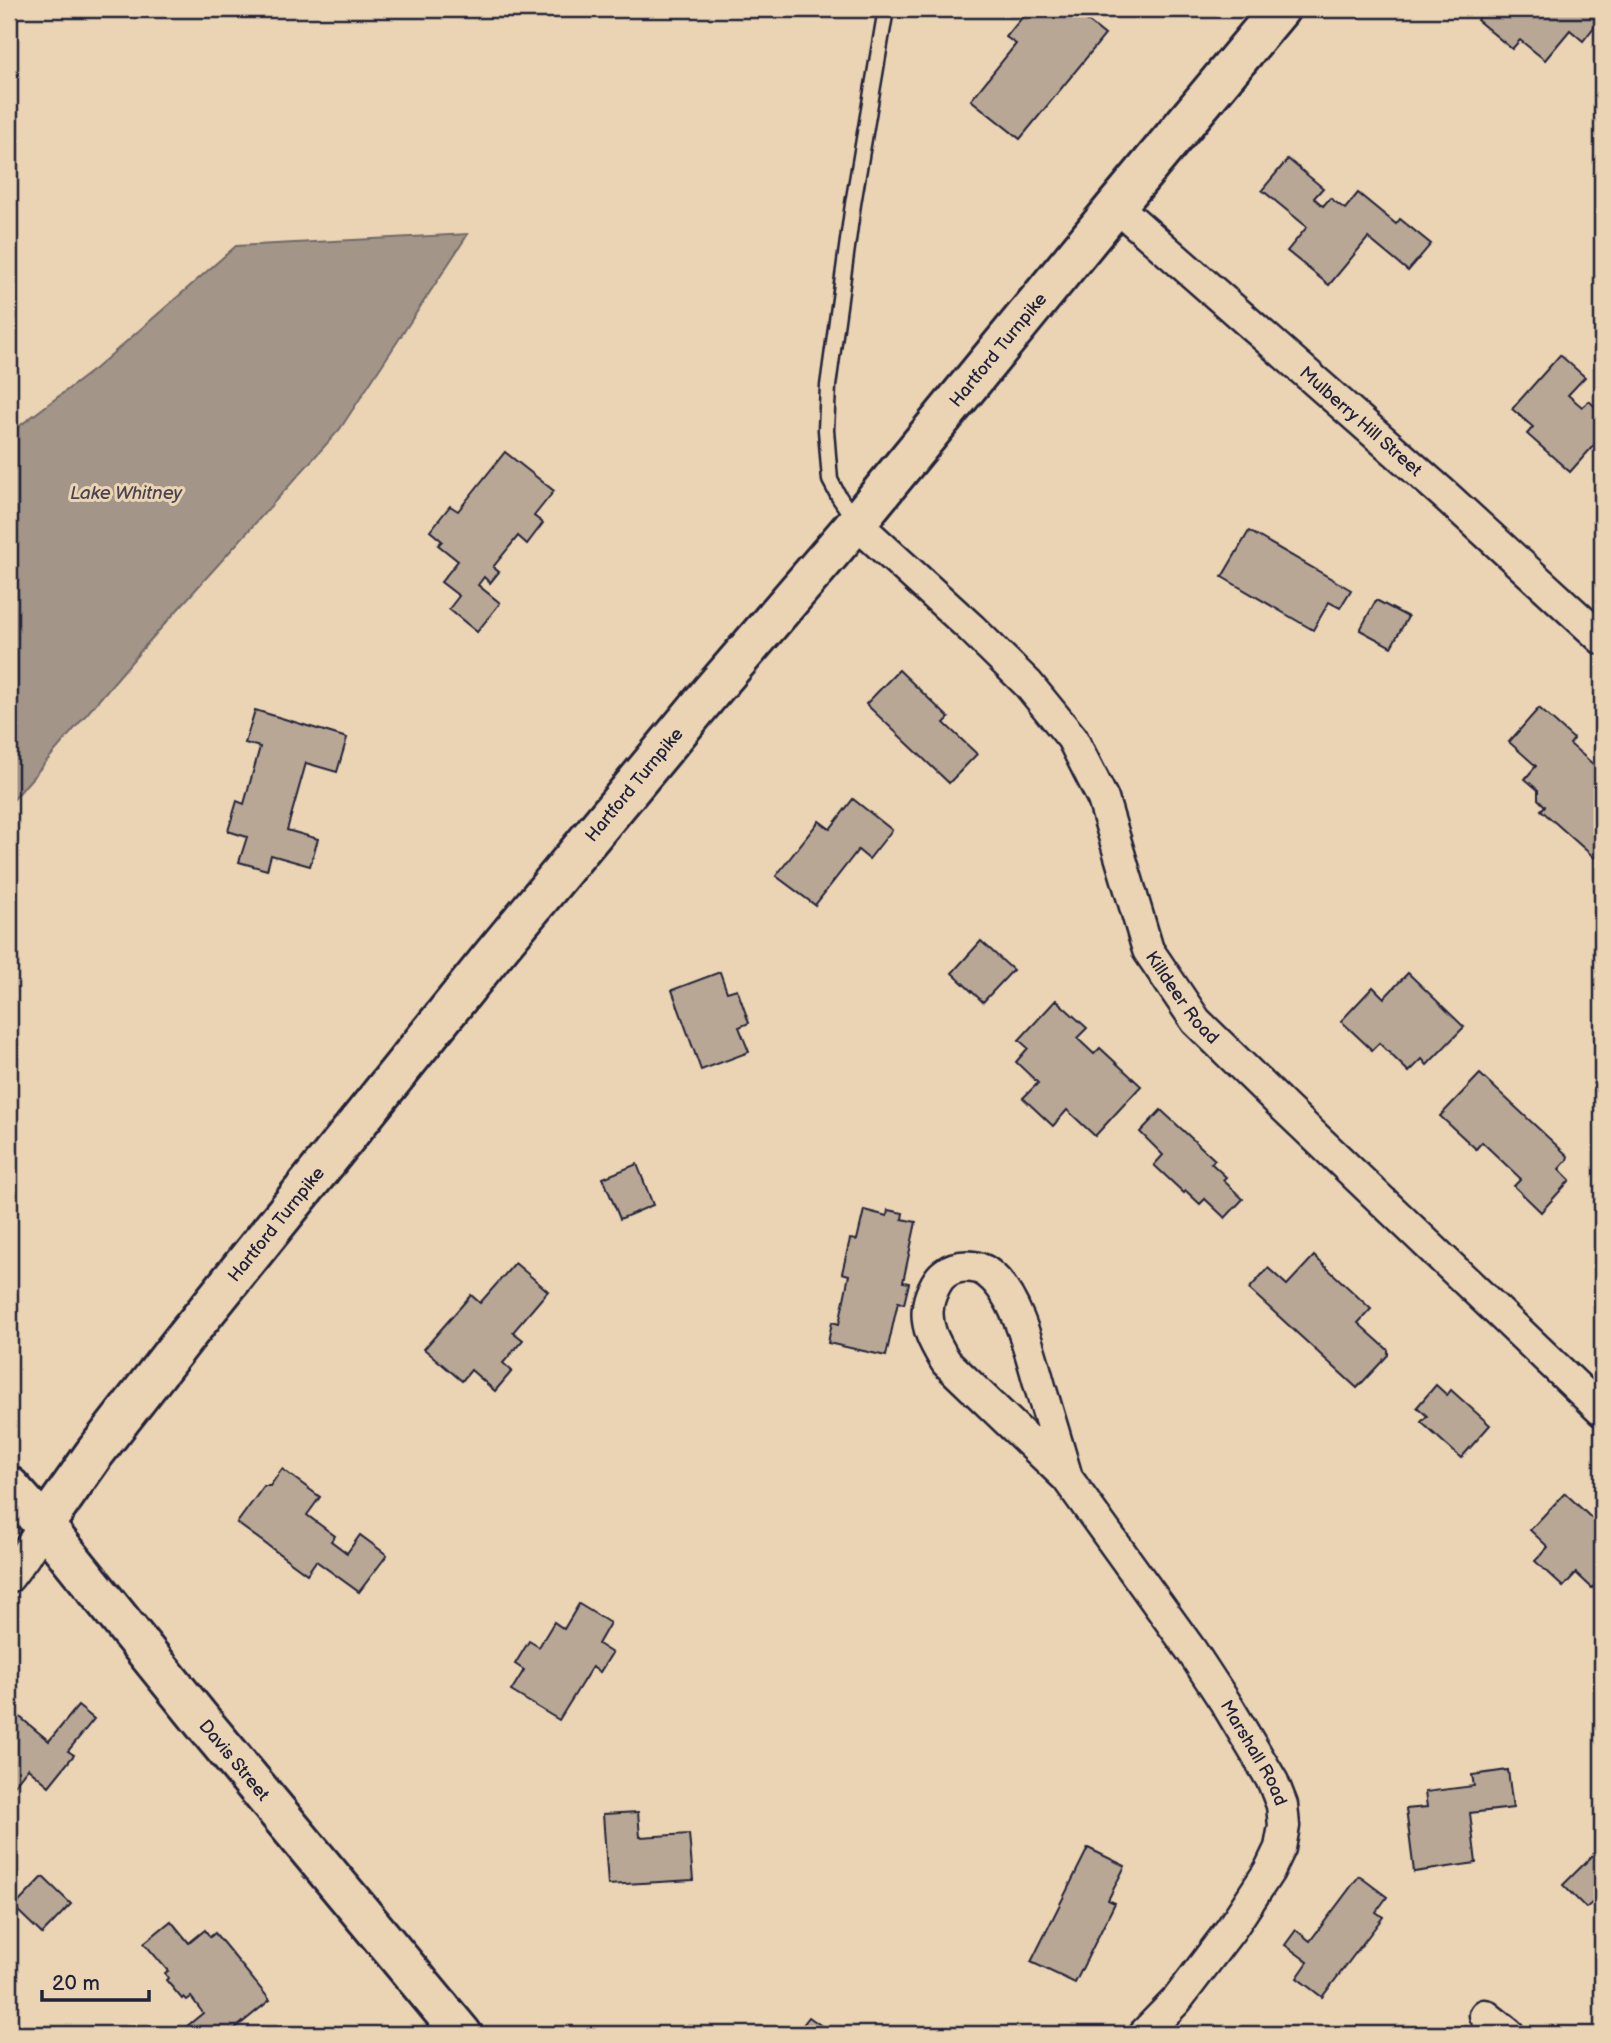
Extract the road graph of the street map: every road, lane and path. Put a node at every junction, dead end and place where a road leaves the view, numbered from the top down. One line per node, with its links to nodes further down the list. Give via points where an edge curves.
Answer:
1 (886, 9): 4 (lane, via 828,386 830,480)
2 (1280, 9): 3 (main road, Hartford Turnpike)
3 (1116, 206): 4 (main road, Hartford Turnpike); 5 (street, Mulberry Hill Street)
4 (856, 523): 6 (street, Killdeer Road, via 1028,684 1072,738 1103,799 1148,950 1196,1020); 9 (main road, Hartford Turnpike, via 492,956 181,1341)
5 (1602, 639)
6 (1602, 1411)
7 (1067, 1478): 7 (street, Marshall Road, via 1025,1333 1001,1287 989,1273 974,1266 944,1274 928,1307 934,1342 946,1362); 13 (street, Marshall Road, via 1191,1650 1273,1782 1282,1805 1284,1826 1269,1871 1177,2000)
8 (9, 1486): 9 (main road, Davis Street)
9 (44, 1525): 10 (street, Hartford Turnpike); 12 (main road, Davis Street)
10 (9, 1577)
11 (1485, 2015): 14 (street)
12 (462, 2034)
13 (1144, 2034)
14 (1509, 2034)

